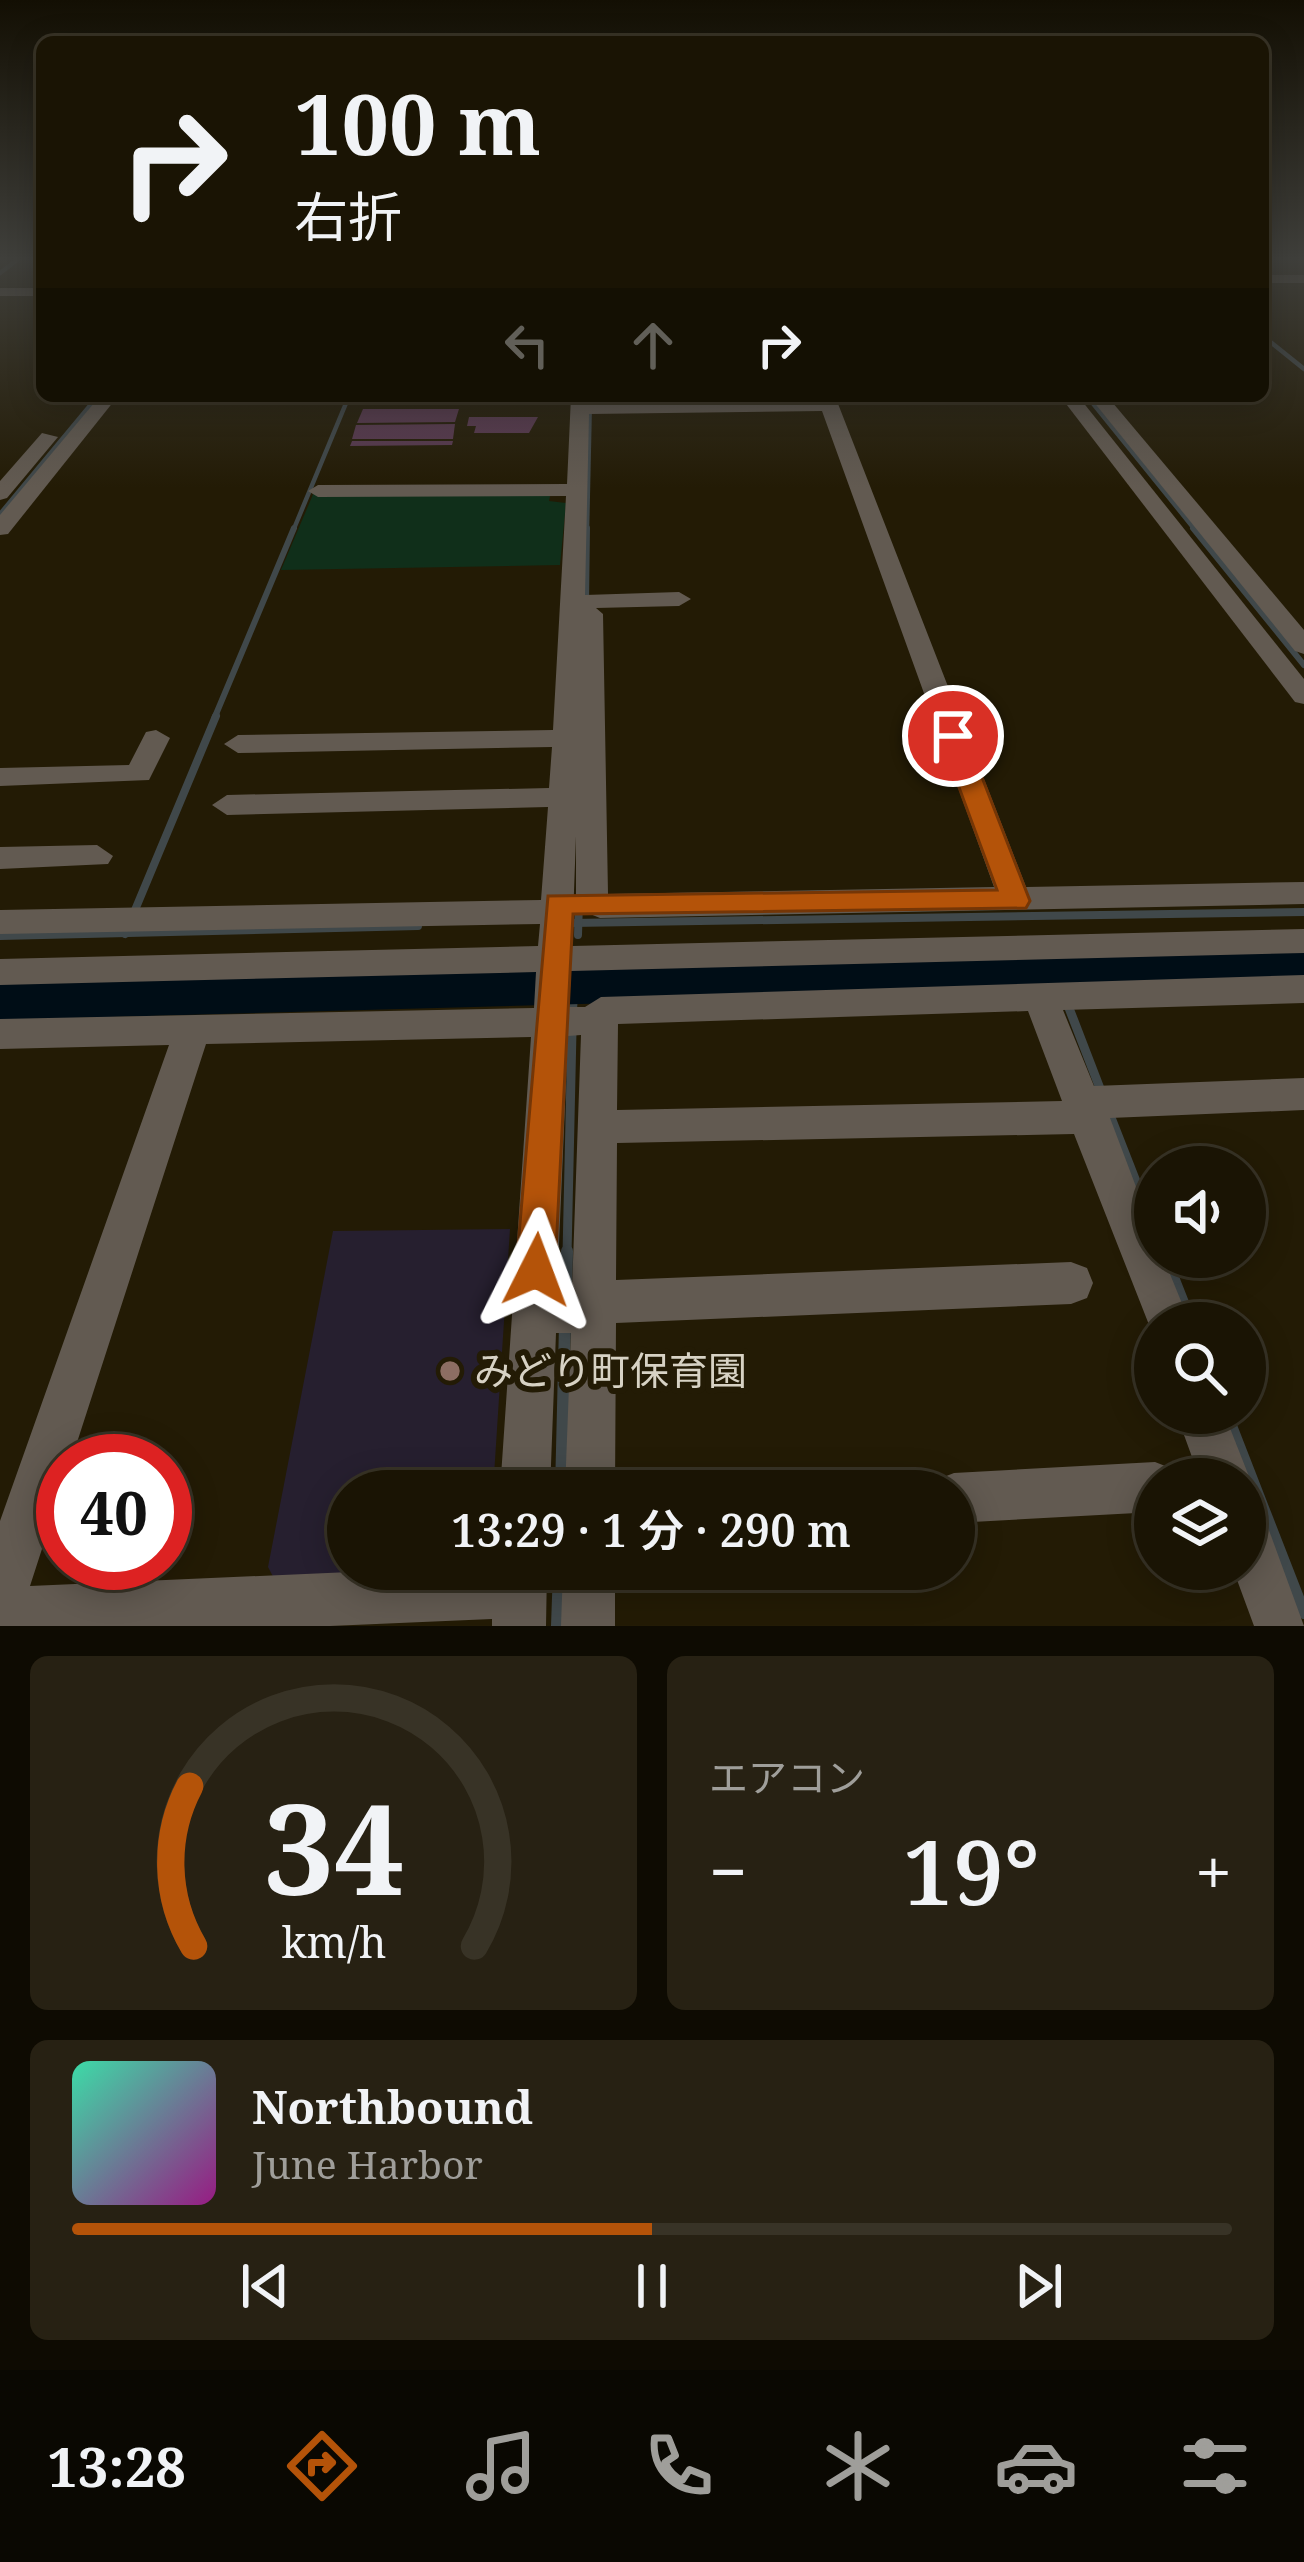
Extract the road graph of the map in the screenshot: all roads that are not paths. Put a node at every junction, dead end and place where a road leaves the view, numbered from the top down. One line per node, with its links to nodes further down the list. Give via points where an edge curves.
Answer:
1 (82, 402): 8 (street)
2 (102, 402): 8 (street)
3 (779, 402): 7 (street)
4 (827, 402): 27 (street)
5 (1074, 402): 16 (street)
6 (1103, 402): 15 (street)
7 (585, 406): 10 (street)
8 (73, 426): 9 (street)
9 (20, 485): 12 (street)
10 (576, 490): 11 (street); 14 (street)
11 (318, 491)
12 (0, 529)
13 (679, 599): 14 (street)
14 (584, 603): 18 (street)
15 (1304, 646)
16 (1304, 696)
17 (156, 738): 20 (street, via 139,774)
18 (578, 742): 19 (street); 21 (street); 26 (street)
19 (238, 744)
20 (0, 777)
21 (566, 797): 22 (street); 26 (street)
22 (227, 805)
23 (98, 856): 24 (street)
24 (0, 858)
25 (1304, 893): 27 (street)
26 (573, 905): 28 (street); 29 (street); 34 (street)
27 (1012, 912): 29 (street); 29 (street); 30 (street)
28 (0, 922)
29 (828, 925): 34 (street)
30 (1304, 941)
31 (0, 972): 34 (street)
32 (1304, 989): 33 (street)
33 (1040, 996): 34 (street, via 601,1011); 38 (street)
34 (565, 1003): 35 (street); 39 (street); 42 (street)
35 (193, 1029): 36 (street); 50 (street)
36 (0, 1034)
37 (1304, 1094): 38 (street)
38 (1095, 1106): 39 (street); 41 (street)
39 (600, 1127): 42 (street)
40 (1071, 1283): 42 (street)
41 (1160, 1302)
42 (572, 1310): 43 (street); 44 (street)
43 (530, 1470)
44 (588, 1470)
45 (1134, 1488): 46 (street)
46 (975, 1497)
47 (1266, 1587): 53 (street)
48 (589, 1590): 52 (street)
49 (520, 1595): 51 (street)
50 (0, 1596)
51 (0, 1614)
52 (588, 1626)
53 (1281, 1626)

